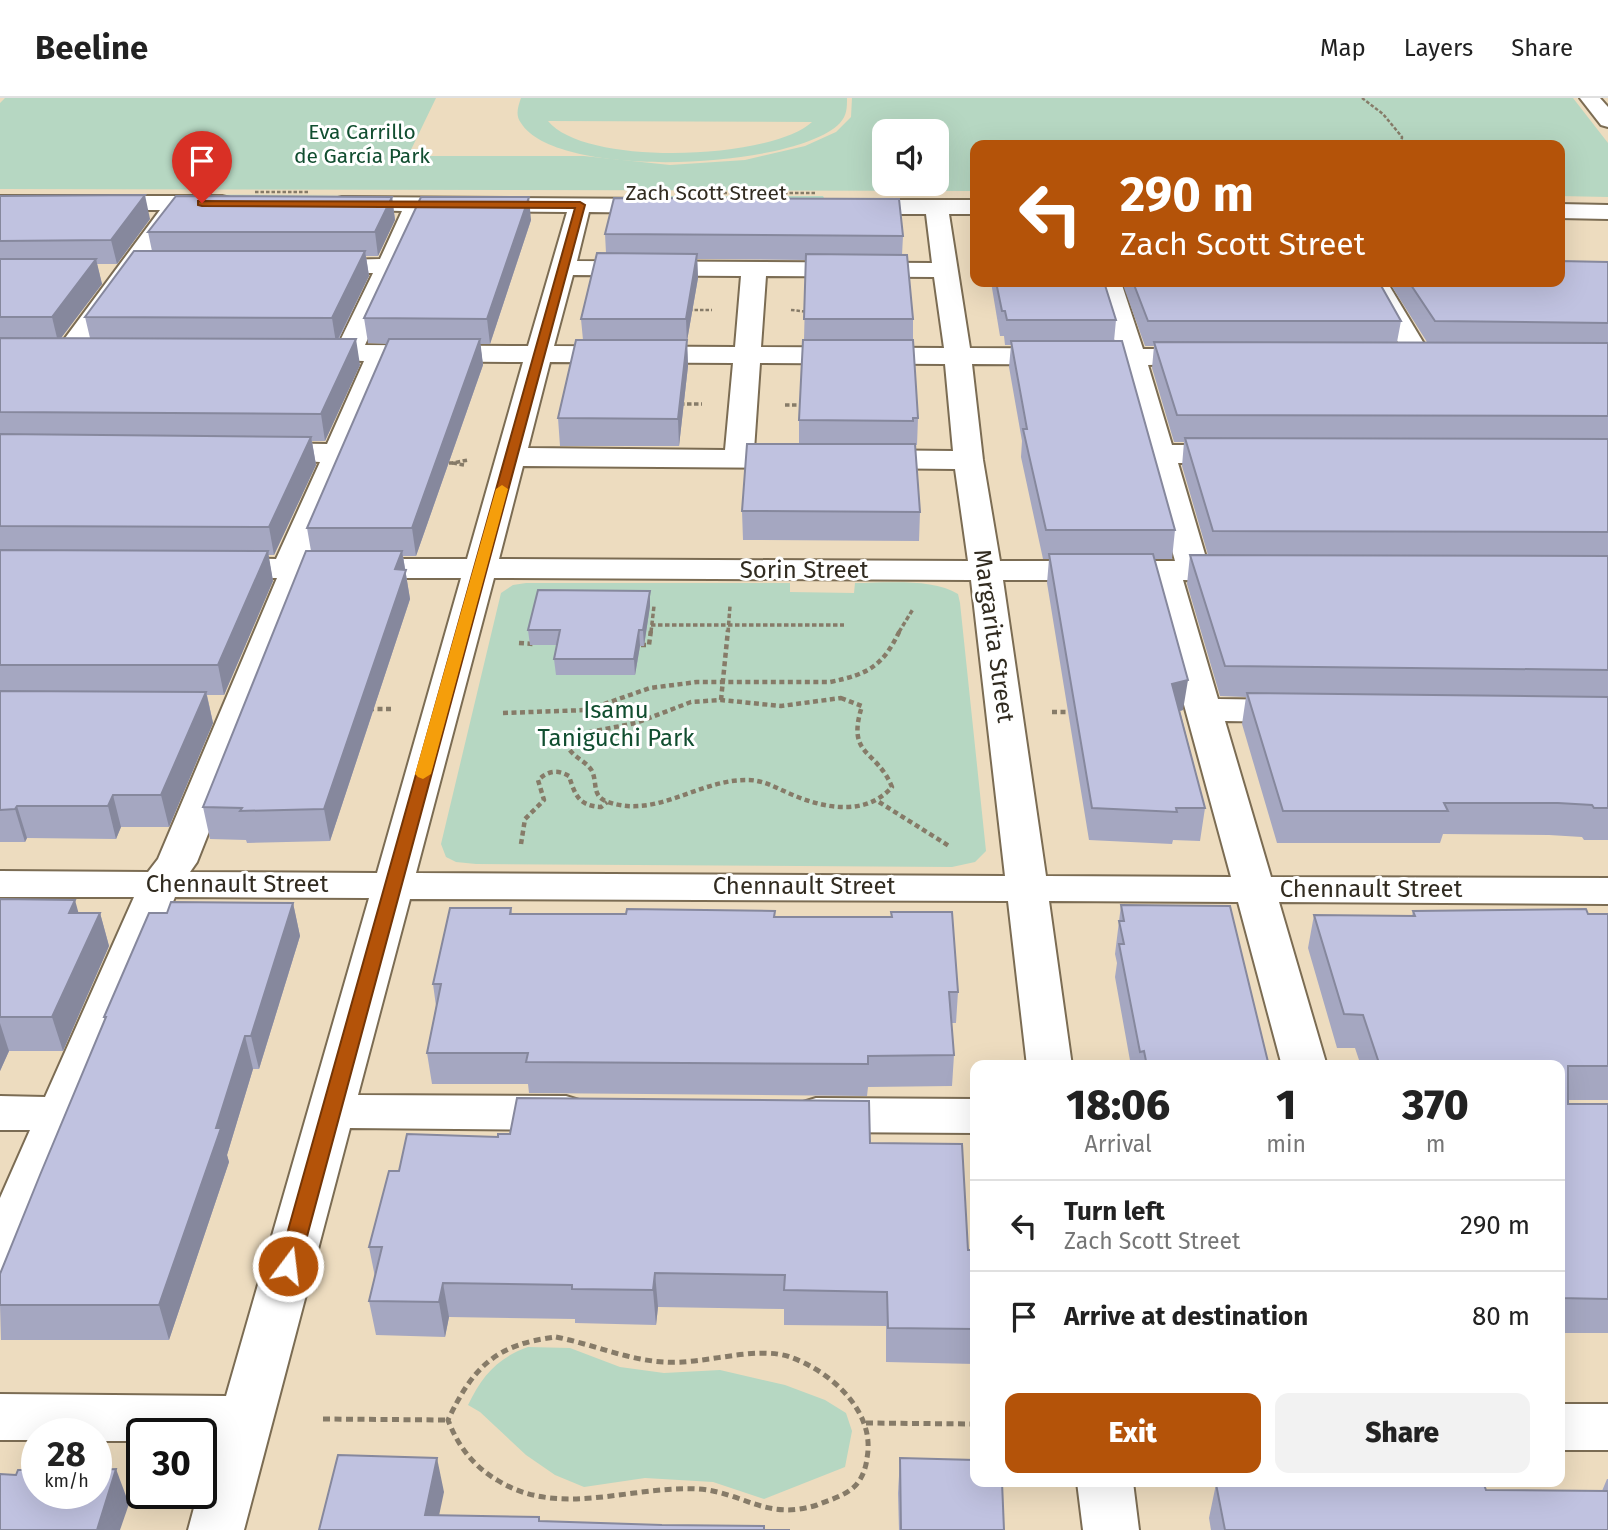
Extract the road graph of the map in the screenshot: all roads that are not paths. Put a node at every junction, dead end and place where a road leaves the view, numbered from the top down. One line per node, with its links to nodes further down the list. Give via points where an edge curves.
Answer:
1 (1590, 98): 2 (street)
2 (1608, 121)
3 (683, 199): 10 (street, Zach Scott Street)
4 (822, 200): 11 (street, Zach Scott Street)
5 (0, 203): 6 (street)
6 (177, 203): 7 (street); 19 (street)
7 (243, 204)
8 (322, 204): 9 (street, Zach Scott Street)
9 (417, 204): 10 (street, Zach Scott Street); 15 (street)
10 (580, 205): 18 (street)
11 (936, 207): 12 (street, Zach Scott Street); 21 (street, Margarita Street)
12 (970, 207)
13 (1565, 211): 14 (street)
14 (1608, 212)
15 (389, 265): 17 (street); 29 (street)
16 (157, 266): 19 (street)
17 (288, 266)
18 (563, 268): 20 (street); 31 (street)
19 (128, 270): 22 (street); 26 (street)
20 (754, 270): 21 (street); 32 (street)
21 (945, 270): 33 (street, Margarita Street)
22 (97, 274)
23 (1111, 287): 34 (street)
24 (1379, 287): 37 (street)
25 (40, 353): 26 (street)
26 (67, 353): 27 (street)
27 (94, 353)
28 (281, 353): 29 (street)
29 (348, 354): 30 (street)
30 (381, 354): 31 (street); 40 (street)
31 (540, 355): 32 (street); 43 (street)
32 (747, 356): 33 (street); 44 (street)
33 (958, 356): 34 (street); 45 (street, Margarita Street)
34 (1132, 356): 35 (street); 41 (street)
35 (1228, 357)
36 (1391, 357): 37 (street)
37 (1419, 357): 38 (street)
38 (1446, 357)
39 (229, 452): 40 (street)
40 (339, 453): 47 (street)
41 (1159, 454): 42 (street); 50 (street)
42 (1255, 454)
43 (510, 457): 44 (street); 48 (street)
44 (739, 458): 45 (street)
45 (968, 460): 49 (street, Margarita Street)
46 (192, 568): 47 (street, Sorin Street)
47 (293, 568): 48 (street, Sorin Street); 55 (street, via 225,709 177,862)
48 (480, 568): 49 (street, Sorin Street); 56 (street)
49 (985, 571): 50 (street, Sorin Street); 57 (street, Margarita Street)
50 (1179, 571): 51 (street, Sorin Street); 52 (street)
51 (1276, 572)
52 (1205, 710): 53 (street); 58 (street)
53 (1324, 711)
54 (0, 884): 55 (street, Chennault Street)
55 (160, 884): 56 (street, Chennault Street); 65 (street)
56 (392, 885): 57 (street, Chennault Street); 62 (street)
57 (1028, 887): 58 (street, Chennault Street); 60 (street, Margarita Street)
58 (1252, 888): 59 (street, Chennault Street); 61 (street)
59 (1608, 891)
60 (1049, 1060)
61 (1303, 1060)
62 (331, 1111): 64 (street); 70 (street)
63 (0, 1113): 65 (street)
64 (611, 1113)
65 (59, 1114): 68 (street)
66 (779, 1115): 67 (street)
67 (970, 1116)
68 (0, 1254)
69 (0, 1417): 70 (street)
70 (247, 1419): 74 (street)
71 (1565, 1426): 72 (street)
72 (1608, 1427)
73 (1106, 1487): 75 (street)
74 (216, 1530)
75 (1111, 1530)

